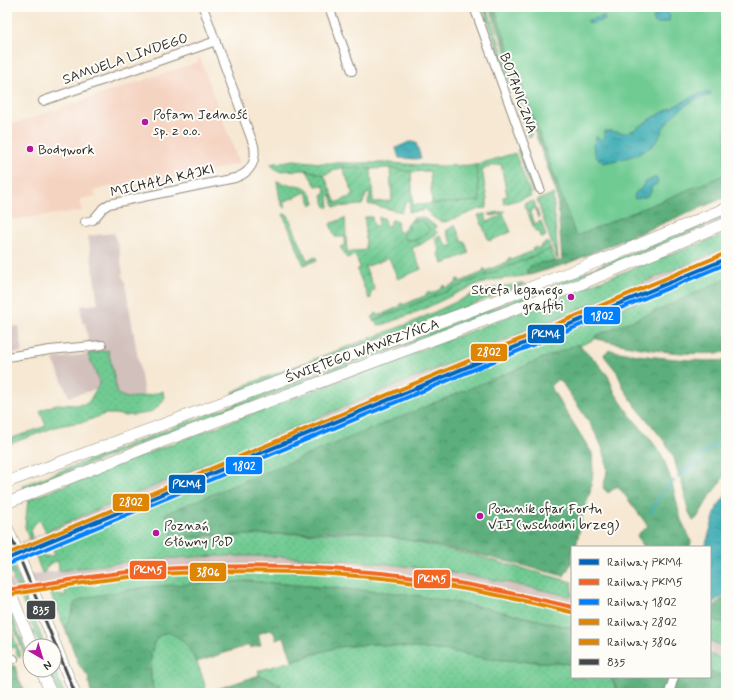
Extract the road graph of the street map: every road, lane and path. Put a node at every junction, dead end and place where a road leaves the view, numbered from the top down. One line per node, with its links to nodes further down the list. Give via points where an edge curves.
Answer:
1 (204, 7): 4 (street)
2 (329, 7): 5 (street)
3 (474, 7): 7 (street, BOTANICZNA)
4 (216, 41): 6 (street, SAMUELA LINDEGO); 9 (street, MICHAŁA KAJKI, via 254,146 255,157 250,169 235,178 109,204 93,220)
5 (352, 71)
6 (43, 101)
7 (540, 188)
8 (726, 208): 13 (main road, ŚWIĘTEGO WAWRZYŃCA, via 467,312)
9 (85, 222)
10 (726, 223): 14 (main road, ŚWIĘTEGO WAWRZYŃCA, via 581,284 154,444)
11 (102, 345): 12 (street)
12 (7, 357)
13 (7, 482)
14 (7, 503)
15 (7, 527): 21 (main road)
16 (7, 584): 17 (main road)
17 (29, 638)
18 (44, 678): 20 (main road)
19 (674, 678): 22 (street)
20 (50, 693)
21 (75, 693)
22 (669, 693)

